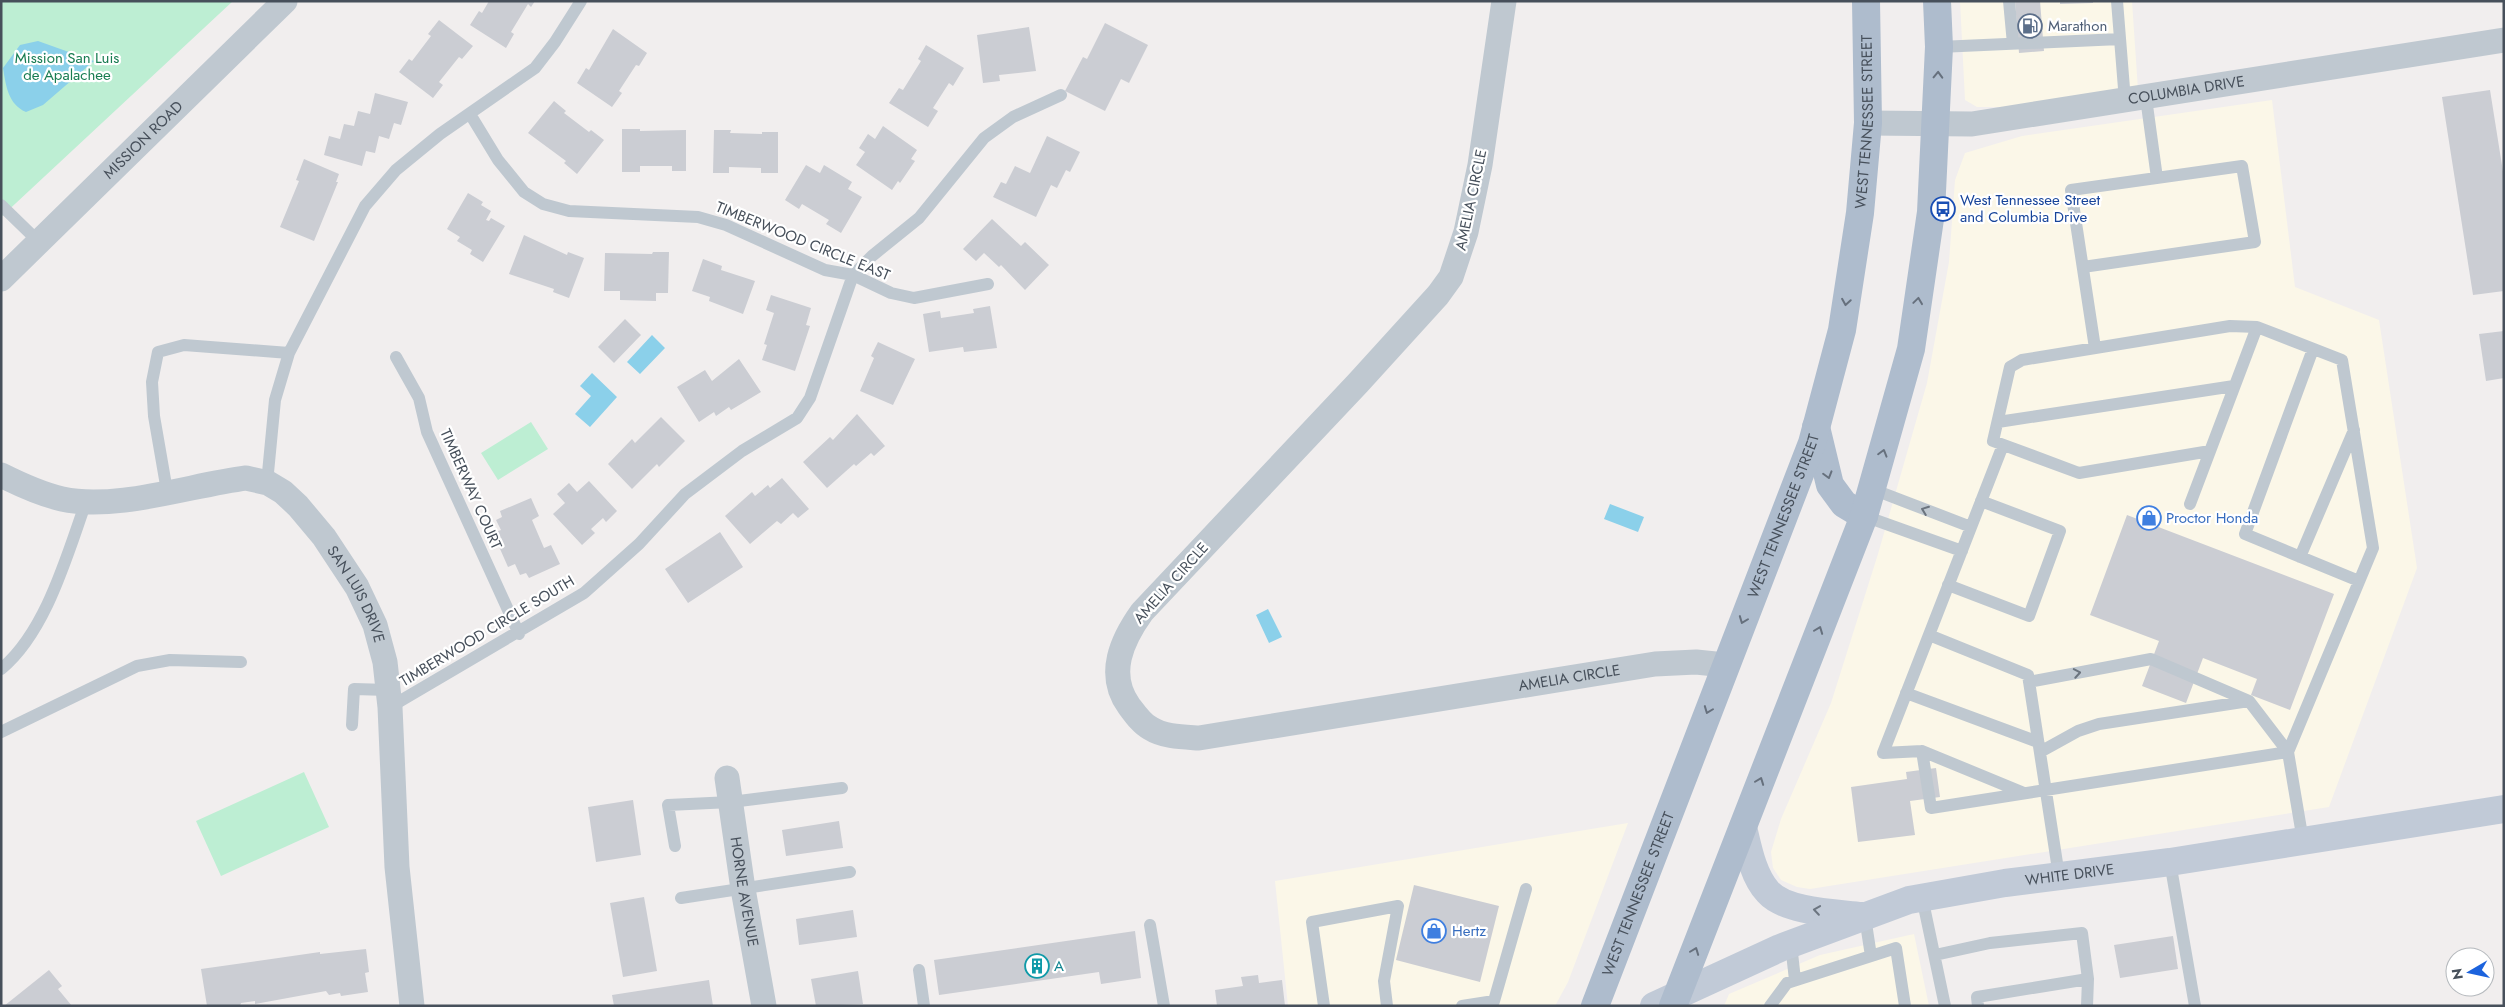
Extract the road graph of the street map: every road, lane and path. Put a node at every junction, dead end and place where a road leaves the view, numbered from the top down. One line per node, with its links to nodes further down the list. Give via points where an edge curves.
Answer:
1 (285, 1): 19 (street, MISSION ROAD)
2 (581, 1): 14 (lane, via 556,42 535,68)
3 (1504, 1): 51 (street, AMELIA CIRCLE, via 1480,165 1466,232 1451,277 1358,383 1142,612 1128,633 1119,656 1118,676 1123,698 1150,729 1170,736 1199,738 1646,665 1696,662)
4 (1866, 1): 15 (main road, WEST TENNESSEE STREET)
5 (1937, 1): 11 (main road)
6 (2008, 1): 10 (lane)
7 (2117, 1): 8 (lane)
8 (2120, 39): 10 (lane); 13 (lane)
9 (2504, 40): 13 (street, COLUMBIA DRIVE)
10 (2013, 44): 11 (lane)
11 (1939, 47): 16 (main road, one-way to 11)
12 (1061, 95): 21 (lane, TIMBERWOOD CIRCLE SOUTH, via 1013,117 984,138 919,218)
13 (2135, 100): 16 (street, COLUMBIA DRIVE, via 1972,124); 17 (lane)
14 (470, 114): 21 (lane, TIMBERWOOD CIRCLE EAST, via 498,160 524,192 543,204 569,211 698,217 726,225 825,270); 27 (lane, via 396,170 365,206)
15 (1868, 123): 16 (street, COLUMBIA DRIVE); 31 (main road, WEST TENNESSEE STREET, one-way to 31, via 1860,213 1842,330)
16 (1937, 124): 37 (main road, one-way to 16, via 1911,349 1931,212)
17 (2157, 178): 20 (lane, via 2071,190); 20 (lane, via 2242,166 2255,242)
18 (1, 206): 19 (lane)
19 (39, 242): 22 (street, MISSION ROAD)
20 (2083, 267): 25 (lane)
21 (853, 275): 23 (lane, TIMBERWOOD CIRCLE EAST, via 891,293 914,298); 48 (lane, TIMBERWOOD CIRCLE SOUTH, via 810,398 797,418 708,476 685,494 639,544 584,593)
22 (1, 279)
23 (988, 284)
24 (2257, 327): 25 (lane, via 2230,326); 26 (lane); 29 (lane)
25 (2095, 348): 30 (lane, via 2014,363 2010,367)
26 (2313, 349): 32 (lane, via 2342,360); 45 (lane, via 2245,534)
27 (288, 353): 36 (lane, via 275,400); 38 (lane, via 184,345 158,352 152,382 154,416)
28 (396, 357): 48 (lane, TIMBERWAY COURT, via 419,398 427,432)
29 (2234, 386): 30 (lane); 34 (lane)
30 (1998, 422): 33 (lane, via 1993,441)
31 (1816, 428): 42 (main road, one-way to 42, via 1830,485 1844,504); 51 (main road, WEST TENNESSEE STREET, one-way to 51)
32 (2354, 430): 45 (lane); 46 (lane, via 2373,548)
33 (2003, 445): 34 (lane, via 2079,473); 39 (lane)
34 (2210, 451): 41 (lane)
35 (3, 480): 40 (street, SAN LUIS DRIVE, via 62,499)
36 (267, 483): 38 (street, SAN LUIS DRIVE, via 246,478); 55 (street, SAN LUIS DRIVE, via 283,492 314,525 357,587 374,625 385,662)
37 (1872, 489): 42 (main road); 43 (lane, one-way to 37)
38 (167, 491): 40 (street, SAN LUIS DRIVE)
39 (1981, 501): 43 (lane); 47 (lane, via 2060,531 2029,616)
40 (86, 502): 52 (lane, via 54,592 16,656)
41 (2190, 504)
42 (1864, 516): 44 (lane); 67 (main road, one-way to 42)
43 (1971, 527): 44 (lane)
44 (1962, 551): 47 (lane)
45 (2300, 557): 46 (lane)
46 (2359, 581): 61 (lane)
47 (1948, 585): 49 (lane)
48 (519, 634): 55 (lane, TIMBERWOOD CIRCLE SOUTH)
49 (1929, 635): 53 (lane, via 2028,675); 54 (lane)
50 (241, 662): 58 (lane, via 170,660 137,666)
51 (1725, 665): 93 (main road, WEST TENNESSEE STREET, one-way to 93)
52 (1, 669)
53 (2029, 682): 56 (lane, one-way to 56, via 2151,659); 59 (lane)
54 (1906, 694): 59 (lane); 60 (lane, via 1883,753)
55 (389, 699): 57 (lane, via 354,689); 86 (street, SAN LUIS DRIVE, via 397,867)
56 (2249, 701): 59 (lane, via 2099,724); 61 (lane)
57 (352, 725)
58 (1, 732)
59 (2039, 747): 64 (lane)
60 (1922, 751): 65 (lane); 65 (lane, via 1931,808)
61 (2288, 752): 64 (lane); 68 (lane)
62 (842, 788): 63 (lane)
63 (729, 790): 69 (lane, via 668,804); 73 (street, HORNE AVENUE)
64 (2046, 790): 65 (lane); 72 (lane)
65 (2024, 794)
66 (2504, 809): 68 (street, WHITE DRIVE)
67 (1743, 827): 77 (street, one-way to 67, via 1803,908 1781,901 1768,892 1752,861); 85 (main road, one-way to 67)
68 (2303, 841): 70 (street, WHITE DRIVE)
69 (676, 846)
70 (2170, 862): 72 (street, WHITE DRIVE); 99 (lane)
71 (850, 872): 73 (lane)
72 (2059, 876): 75 (street, WHITE DRIVE)
73 (743, 888): 76 (lane); 87 (street, HORNE AVENUE)
74 (1526, 889): 92 (lane, via 1494,1001)
75 (1922, 897): 77 (street, WHITE DRIVE); 80 (lane)
76 (681, 898)
77 (1865, 917): 79 (street, WHITE DRIVE); 81 (lane)
78 (1150, 925): 89 (lane)
79 (1791, 944): 84 (lane); 85 (street, WHITE DRIVE)
80 (1935, 955): 83 (lane, via 1990,943 2082,932); 96 (lane)
81 (1872, 956): 84 (lane); 95 (lane, via 1896,948)
82 (919, 970): 88 (lane)
83 (2088, 979): 97 (lane, via 1977,998); 98 (lane)
84 (1795, 980): 94 (lane, via 1787,983)
85 (1668, 1002)
86 (412, 1006)
87 (764, 1006)
88 (924, 1006)
89 (1164, 1006)
90 (1324, 1006): 91 (lane, via 1312,922 1398,906 1384,981)
91 (1387, 1006)
92 (1462, 1006)
93 (1595, 1006)
94 (1770, 1006)
95 (1905, 1006)
96 (1945, 1006)
97 (1978, 1006)
98 (2087, 1006)
99 (2195, 1006)

